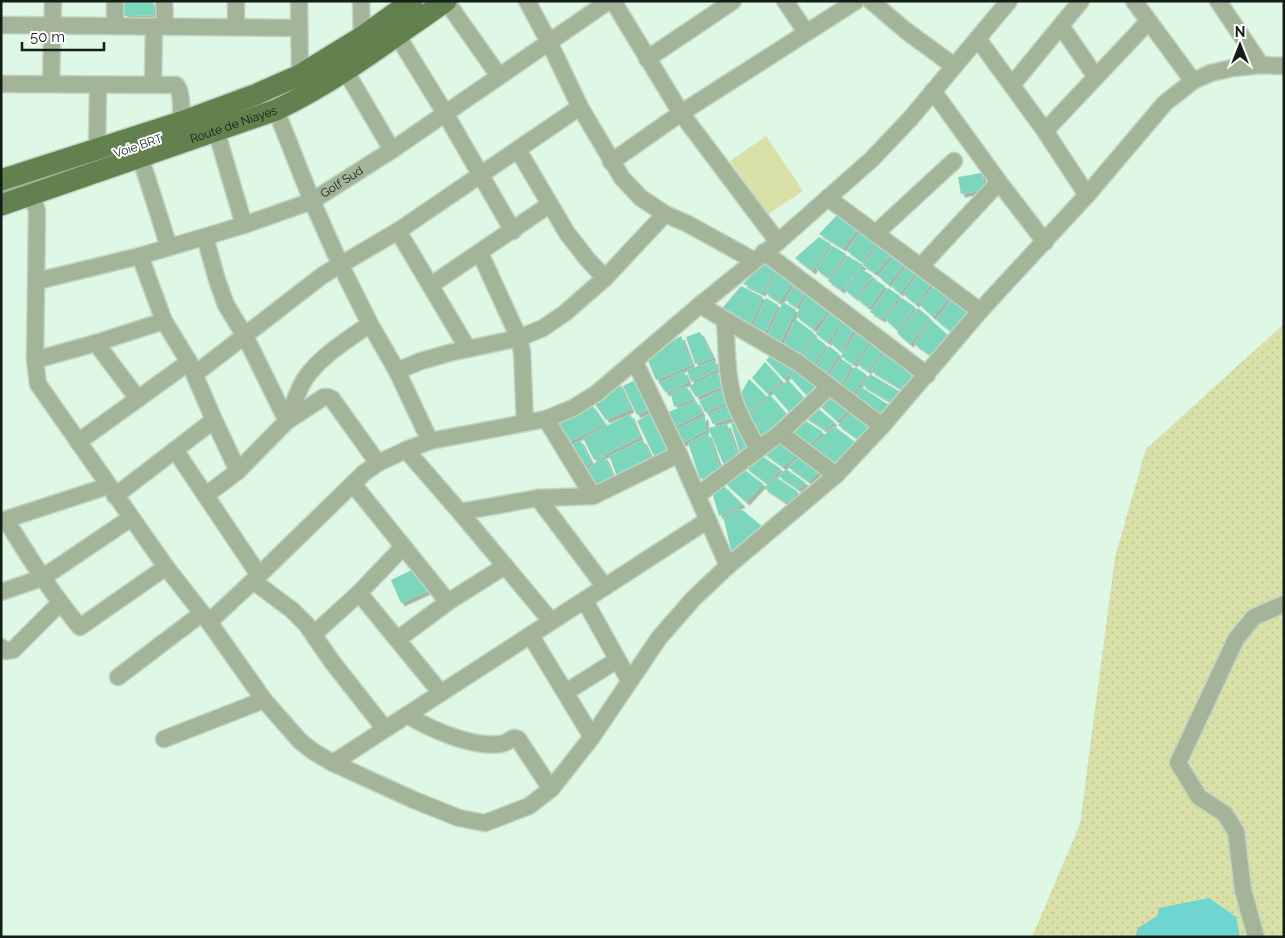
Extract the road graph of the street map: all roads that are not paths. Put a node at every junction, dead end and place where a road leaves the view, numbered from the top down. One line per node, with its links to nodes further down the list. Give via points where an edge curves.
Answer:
1 (52, 1): 22 (street)
2 (115, 1): 23 (street)
3 (164, 1): 24 (street)
4 (236, 1): 26 (street)
5 (299, 1): 27 (street)
6 (361, 1): 30 (street)
7 (412, 1): 30 (main road, Route de Niayes)
8 (427, 1): 64 (street, Voie BRT, via 323,73 284,94)
9 (446, 1): 29 (main road, Route de Niayes); 39 (street)
10 (527, 1): 32 (street)
11 (611, 1): 32 (street, Golf Sud); 33 (street)
12 (732, 1): 33 (street)
13 (785, 1): 28 (street)
14 (856, 1): 28 (street)
15 (871, 1): 35 (street)
16 (1009, 1): 31 (street)
17 (1081, 1): 25 (street)
18 (1134, 1): 20 (street)
19 (1218, 1): 34 (street)
20 (1148, 22): 40 (street); 41 (street)
21 (1, 25): 22 (street)
22 (52, 25): 23 (street); 43 (street)
23 (114, 26): 24 (street)
24 (159, 26): 26 (street); 44 (street)
25 (1061, 26): 40 (street); 46 (street)
26 (236, 27): 27 (street)
27 (299, 28): 38 (street)
28 (806, 32): 51 (street)
29 (398, 35): 37 (main road, Route de Niayes); 50 (street)
30 (362, 37): 38 (main road, Route de Niayes)
31 (978, 39): 35 (street); 46 (street)
32 (549, 42): 39 (street, Golf Sud); 48 (street)
33 (647, 59): 51 (street)
34 (1261, 65): 36 (street); 41 (street, via 1233,68)
35 (954, 66): 47 (street)
36 (1284, 66)
37 (345, 70): 49 (main road, Route de Niayes); 56 (street)
38 (300, 75): 52 (main road, Route de Niayes)
39 (498, 76): 50 (street, Golf Sud)
40 (1096, 77): 54 (street)
41 (1192, 81): 66 (street, via 1165,103)
42 (1, 84): 43 (street)
43 (51, 84): 45 (street)
44 (153, 84): 45 (street); 52 (street, via 176,85 179,88)
45 (98, 85): 55 (street)
46 (1012, 85): 54 (street)
47 (933, 91): 63 (street); 67 (street, via 872,158)
48 (580, 107): 57 (street); 60 (street)
49 (276, 110): 53 (main road, Route de Niayes); 68 (street)
50 (445, 113): 56 (street, Golf Sud); 61 (street)
51 (681, 114): 60 (street); 77 (street)
52 (181, 122): 55 (main road, Route de Niayes)
53 (216, 130): 58 (main road, Route de Niayes); 72 (street)
54 (1045, 131): 66 (street)
55 (97, 150): 64 (main road, Route de Niayes)
56 (392, 150): 68 (street, Golf Sud)
57 (518, 150): 61 (street); 70 (street)
58 (140, 156): 64 (main road, Route de Niayes); 79 (street)
59 (954, 161): 75 (street)
60 (611, 162): 71 (street, via 641,198)
61 (480, 174): 73 (street); 74 (street)
62 (1, 180): 64 (main road, Route de Niayes)
63 (999, 182): 78 (street); 84 (street)
64 (29, 183): 65 (street, Voie BRT); 69 (main road, Route de Niayes); 86 (street, via 37,211)
65 (1, 193)
66 (1088, 195): 78 (street)
67 (828, 198): 75 (street); 77 (street)
68 (312, 201): 72 (street, Golf Sud); 83 (street)
69 (1, 205)
70 (549, 205): 74 (street); 85 (street, via 566,233)
71 (665, 214): 82 (street); 85 (street)
72 (244, 225): 76 (street, Golf Sud)
73 (398, 231): 83 (street); 87 (street)
74 (512, 231): 80 (street)
75 (875, 234): 84 (street)
76 (205, 237): 79 (street, Golf Sud); 93 (street, via 226,305)
77 (778, 242): 82 (street)
78 (1044, 242): 89 (street)
79 (169, 247): 81 (street, Golf Sud)
80 (480, 253): 87 (street); 94 (street)
81 (140, 256): 86 (street, Golf Sud); 90 (street)
82 (759, 256): 88 (street); 101 (street)
83 (340, 264): 92 (street); 93 (street)
84 (920, 267): 89 (street)
85 (605, 278): 94 (street, via 566,313 544,328)
86 (37, 281): 97 (street)
87 (432, 285): 96 (street)
88 (700, 304): 91 (street); 98 (street)
89 (980, 311): 101 (street)
90 (164, 321): 95 (street); 99 (street)
91 (725, 321): 102 (street, via 796,362); 114 (street, via 731,387)
92 (370, 324): 100 (street); 106 (street, via 310,371)
93 (245, 336): 99 (street); 106 (street)
94 (520, 338): 96 (street); 107 (street)
95 (96, 343): 97 (street); 103 (street)
96 (468, 349): 100 (street)
97 (35, 360): 111 (street, via 38,384)
98 (635, 362): 104 (street, via 597,393); 115 (street)
99 (192, 368): 103 (street); 105 (street)
100 (397, 370): 110 (street)
101 (927, 375): 108 (street)
102 (828, 388): 108 (street); 109 (street)
103 (138, 399): 111 (street)
104 (546, 419): 107 (street); 123 (street)
105 (214, 420): 112 (street); 117 (street)
106 (287, 421): 116 (street, via 328,397); 117 (street)
107 (525, 423): 110 (street)
108 (882, 426): 118 (street)
109 (780, 434): 114 (street); 118 (street)
110 (430, 441): 113 (street)
111 (78, 442): 120 (street)
112 (175, 450): 120 (street); 121 (street)
113 (406, 450): 116 (street); 125 (street)
114 (758, 450): 122 (street)
115 (679, 454): 122 (street); 123 (street)
116 (378, 462): 119 (street)
117 (238, 471): 121 (street)
118 (836, 475): 131 (street)
119 (353, 484): 129 (street); 134 (street)
120 (112, 491): 126 (street); 127 (street)
121 (206, 495): 134 (street)
122 (698, 495): 128 (street)
123 (593, 496): 124 (street)
124 (538, 498): 125 (street); 135 (street)
125 (460, 512): 130 (street)
126 (131, 518): 132 (street); 133 (street)
127 (3, 520): 133 (street)
128 (708, 520): 131 (street); 135 (street)
129 (403, 547): 137 (street); 139 (street)
130 (505, 566): 139 (street); 143 (street)
131 (728, 566): 150 (street, via 658,638)
132 (166, 567): 140 (street, via 80,627); 142 (street)
133 (42, 578): 136 (street); 140 (street)
134 (256, 578): 142 (street); 144 (street)
135 (605, 587): 138 (street)
136 (1, 592)
137 (359, 592): 144 (street); 146 (street)
138 (585, 601): 143 (street); 148 (street)
139 (448, 602): 146 (street)
140 (60, 603): 147 (street, via 13,650 6,651)
141 (1284, 604): 160 (street, via 1254,617 1236,639 1178,763 1199,797 1225,814 1236,832 1243,890)
142 (205, 618): 149 (street); 153 (street)
143 (551, 621): 145 (street)
144 (314, 634): 155 (street)
145 (531, 636): 151 (street); 152 (street)
146 (398, 639): 152 (street)
147 (1, 647)
148 (617, 660): 150 (street); 151 (street)
149 (118, 677)
150 (629, 680): 156 (street)
151 (566, 692): 156 (street)
152 (441, 693): 154 (street)
153 (264, 700): 157 (street); 158 (street, via 300,740)
154 (407, 715): 155 (street); 159 (street, via 428,727 482,745 518,739)
155 (385, 729): 158 (street)
156 (592, 736): 159 (street)
157 (164, 740)
158 (333, 763): 159 (street, via 459,818 485,823 529,806)
159 (551, 789)
160 (1256, 937)

